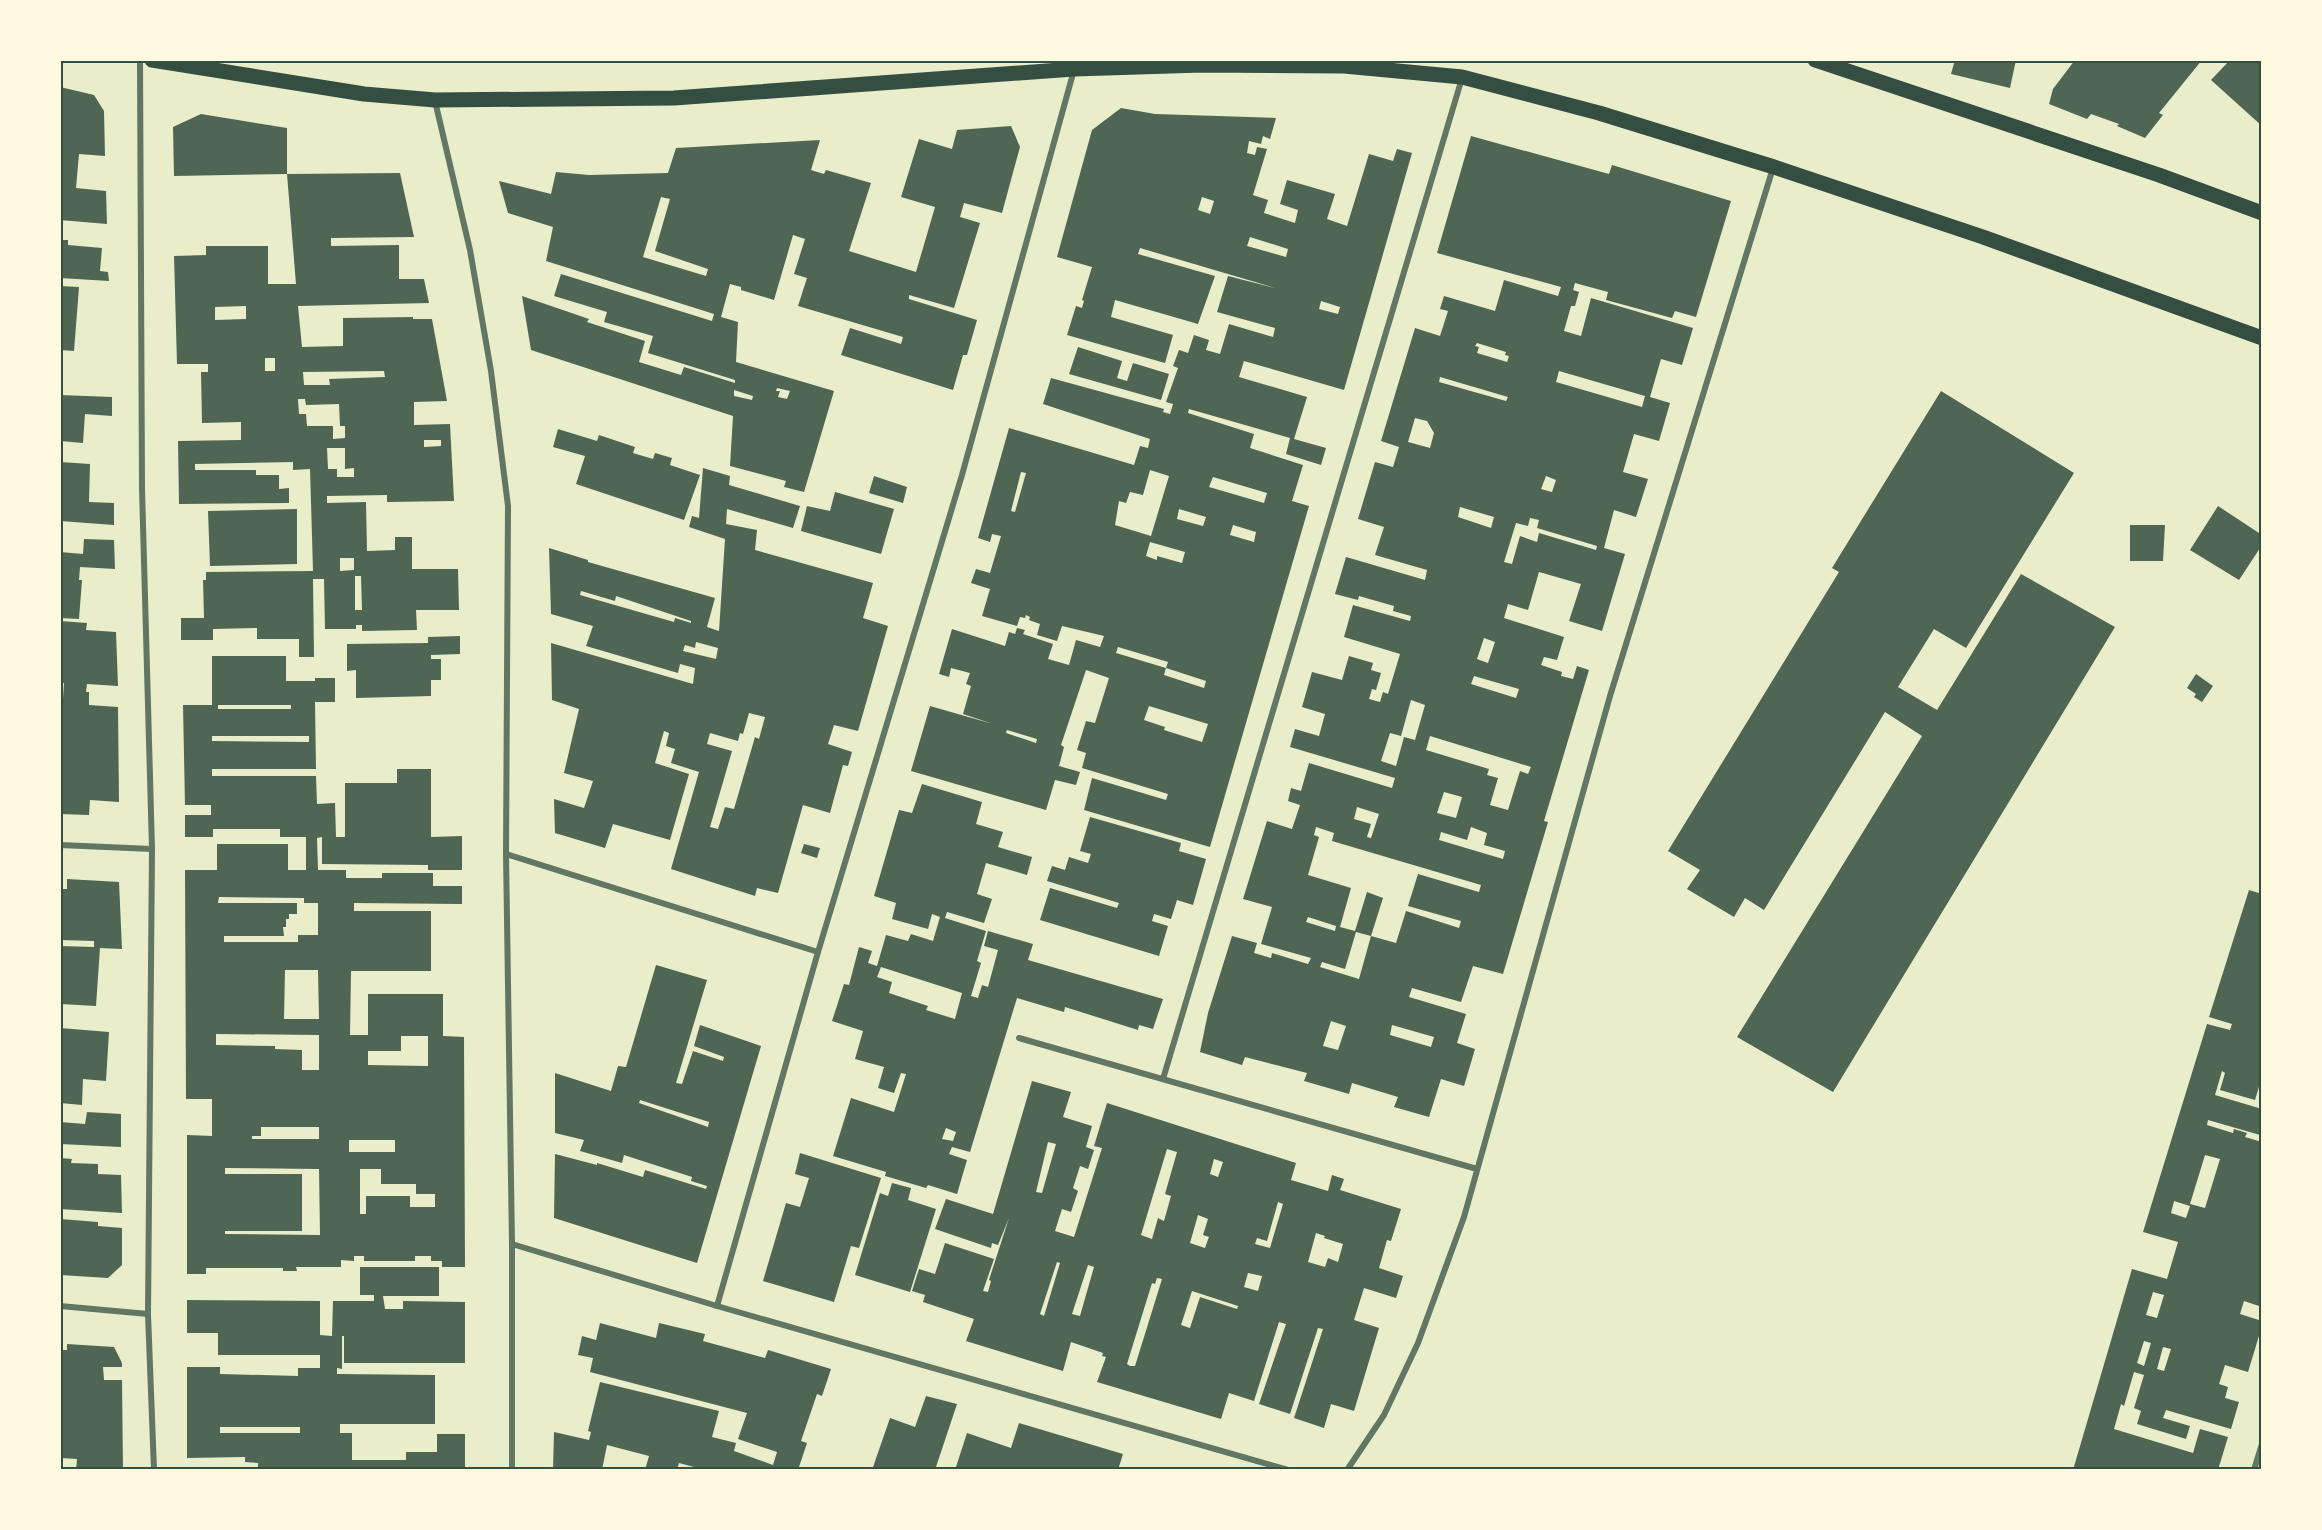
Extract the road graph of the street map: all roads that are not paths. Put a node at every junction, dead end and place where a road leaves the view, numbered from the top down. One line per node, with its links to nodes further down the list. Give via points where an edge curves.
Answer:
1 (140, 60): 11 (street, via 142,489)
2 (152, 60): 6 (main road, via 364,94)
3 (1815, 60): 8 (main road)
4 (1074, 69): 5 (main road, via 1344,66); 6 (main road, via 674,98); 13 (street, via 962,475)
5 (1462, 77): 7 (main road, via 1599,113); 15 (street)
6 (435, 100): 12 (street, via 476,283 507,506)
7 (1774, 167): 9 (main road, via 1983,237); 16 (street, via 1610,696)
8 (2262, 213)
9 (2262, 338)
10 (60, 845): 11 (street)
11 (152, 849): 20 (street)
12 (506, 854): 13 (street); 17 (street)
13 (818, 952): 19 (street)
14 (1019, 1038): 15 (street)
15 (1163, 1079): 16 (street)
16 (1477, 1169): 25 (street, via 1464,1217 1418,1343 1384,1415)
17 (512, 1244): 19 (street); 23 (street)
18 (60, 1306): 20 (street)
19 (717, 1306): 24 (street)
20 (148, 1314): 22 (street)
21 (2262, 1444): 26 (street)
22 (154, 1470)
23 (512, 1470)
24 (1288, 1470)
25 (1347, 1470)
26 (2254, 1470)

